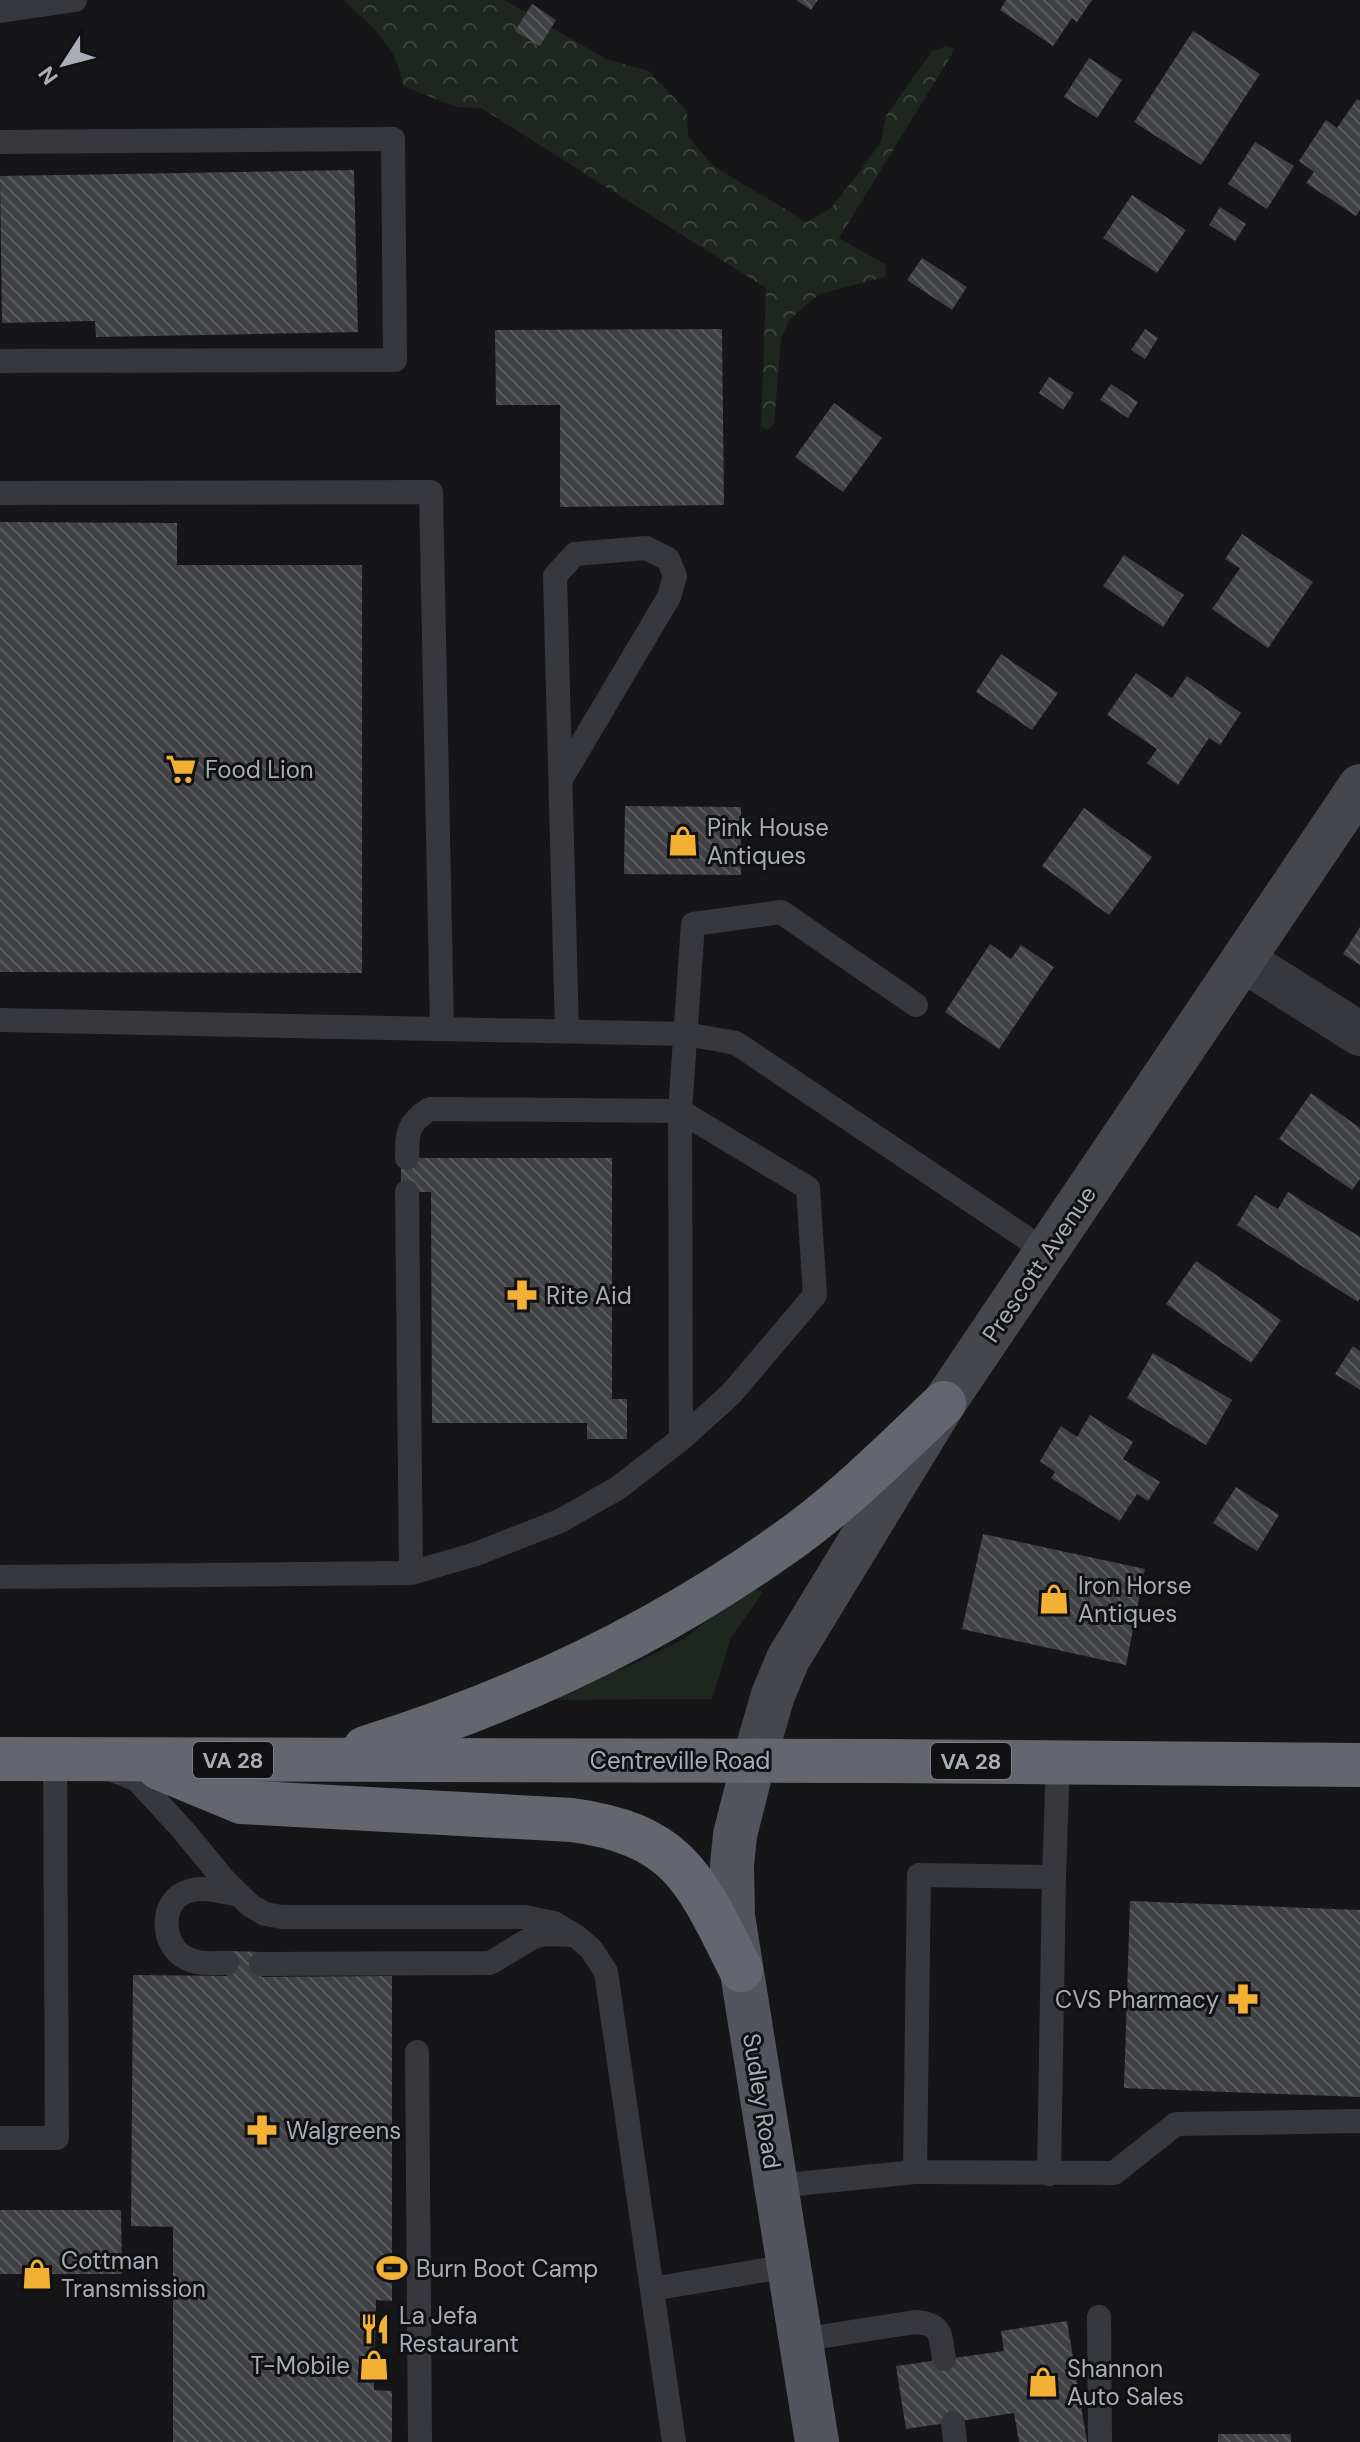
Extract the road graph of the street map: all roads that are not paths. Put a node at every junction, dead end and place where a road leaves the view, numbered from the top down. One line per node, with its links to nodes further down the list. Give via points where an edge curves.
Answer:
1 (75, 0): 2 (lane)
2 (0, 11)
3 (0, 142): 4 (lane, via 393,139 395,360)
4 (0, 361)
5 (0, 493): 11 (lane, via 431,492)
6 (561, 779): 6 (lane, via 555,576 575,554 646,548 668,559 675,576 669,597); 12 (lane)
7 (1360, 786): 8 (main road, Prescott Avenue)
8 (1243, 960): 14 (street); 18 (main road, Prescott Avenue)
9 (916, 1005): 13 (lane, via 781,912 693,924)
10 (0, 1020): 11 (lane)
11 (442, 1029): 12 (lane)
12 (567, 1031): 13 (lane)
13 (686, 1034): 15 (lane); 18 (lane, via 736,1043)
14 (1360, 1034)
15 (680, 1111): 16 (lane, via 430,1109 412,1122); 20 (lane); 20 (lane, via 808,1188 815,1295 731,1394)
16 (407, 1158)
17 (407, 1192): 21 (lane)
18 (1047, 1252): 19 (main road, Prescott Avenue)
19 (944, 1403): 26 (highway, via 846,1495 781,1546 670,1617 498,1701); 27 (main road, Prescott Avenue, via 788,1659)
20 (681, 1439): 21 (lane, via 618,1488 560,1521)
21 (411, 1573): 22 (lane)
22 (0, 1577)
23 (0, 1759): 24 (highway, Centreville Road / VA 28)
24 (70, 1759): 25 (highway, Centreville Road / VA 28); 31 (lane, via 137,1780); 38 (lane, via 57,2138)
25 (138, 1759): 26 (highway, Centreville Road / VA 28); 35 (highway, via 241,1802 572,1820 627,1832 661,1848 689,1873)
26 (328, 1760): 27 (highway, Centreville Road / VA 28)
27 (754, 1760): 28 (highway, Centreville Road / VA 28); 35 (main road, Sudley Road, via 732,1865)
28 (1058, 1762): 29 (highway, Centreville Road / VA 28); 30 (lane)
29 (1360, 1765)
30 (1054, 1877): 39 (lane, via 919,1875); 40 (lane)
31 (239, 1895): 32 (lane, via 265,1914 282,1917 511,1915 554,1923); 33 (lane, via 188,1891 177,1897 166,1919 167,1935 181,1956 202,1964)
32 (576, 1936): 34 (lane, via 533,1937 490,1963); 43 (lane, via 606,1972)
33 (227, 1963)
34 (261, 1964)
35 (741, 1970): 41 (main road, Sudley Road)
36 (417, 2052): 47 (lane)
37 (1360, 2121): 40 (lane, via 1176,2124 1114,2173)
38 (0, 2138)
39 (915, 2172): 40 (lane); 41 (lane)
40 (1049, 2174)
41 (776, 2186): 42 (main road, Sudley Road)
42 (789, 2266): 43 (lane); 45 (main road, Sudley Road)
43 (652, 2289): 48 (lane)
44 (1099, 2317): 50 (lane)
45 (800, 2340): 46 (lane, via 925,2323 939,2332); 49 (main road, Sudley Road)
46 (944, 2359)
47 (420, 2442)
48 (674, 2442)
49 (817, 2442)
50 (1100, 2442)

